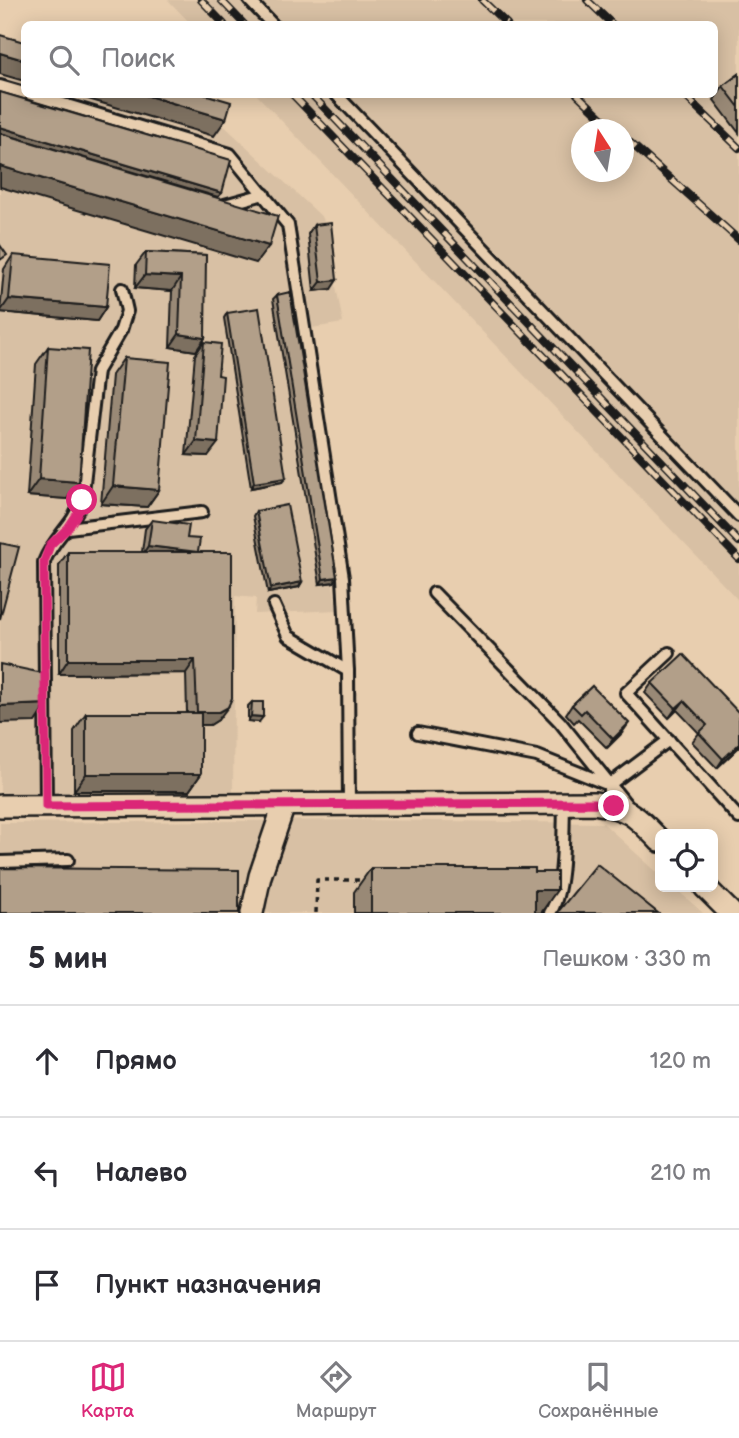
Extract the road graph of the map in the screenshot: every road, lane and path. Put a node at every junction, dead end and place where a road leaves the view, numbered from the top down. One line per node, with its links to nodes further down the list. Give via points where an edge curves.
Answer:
1 (249, 0): 2 (lane)
2 (269, 21)
3 (0, 86): 4 (lane)
4 (21, 92)
5 (43, 98): 7 (lane, via 230,154)
6 (340, 98): 11 (lane)
7 (264, 194): 8 (lane, via 222,206); 16 (lane, via 288,225 343,578)
8 (209, 203)
9 (122, 289): 12 (lane, via 127,311 97,371 82,500)
10 (202, 513): 12 (lane)
11 (739, 516)
12 (68, 528): 25 (lane, via 50,545 44,562)
13 (434, 593): 19 (lane, via 560,722)
14 (274, 605): 16 (lane, via 288,636)
15 (669, 653): 18 (lane, via 626,692)
16 (348, 671): 22 (lane)
17 (418, 733): 19 (lane, via 537,756)
18 (669, 740): 19 (lane); 27 (lane)
19 (609, 785): 20 (lane, via 604,799); 26 (lane)
20 (594, 803): 23 (street); 26 (street)
21 (284, 804): 22 (street); 25 (street); 33 (street)
22 (349, 804): 23 (street)
23 (564, 804): 35 (lane, via 558,889)
24 (0, 806): 25 (street)
25 (46, 806)
26 (633, 813): 28 (street)
27 (739, 818)
28 (655, 836)
29 (68, 860): 30 (lane)
30 (0, 862)
31 (370, 880): 34 (path, via 317,880)
32 (710, 892): 36 (street)
33 (252, 913)
34 (316, 913)
35 (550, 913)
36 (731, 913)

